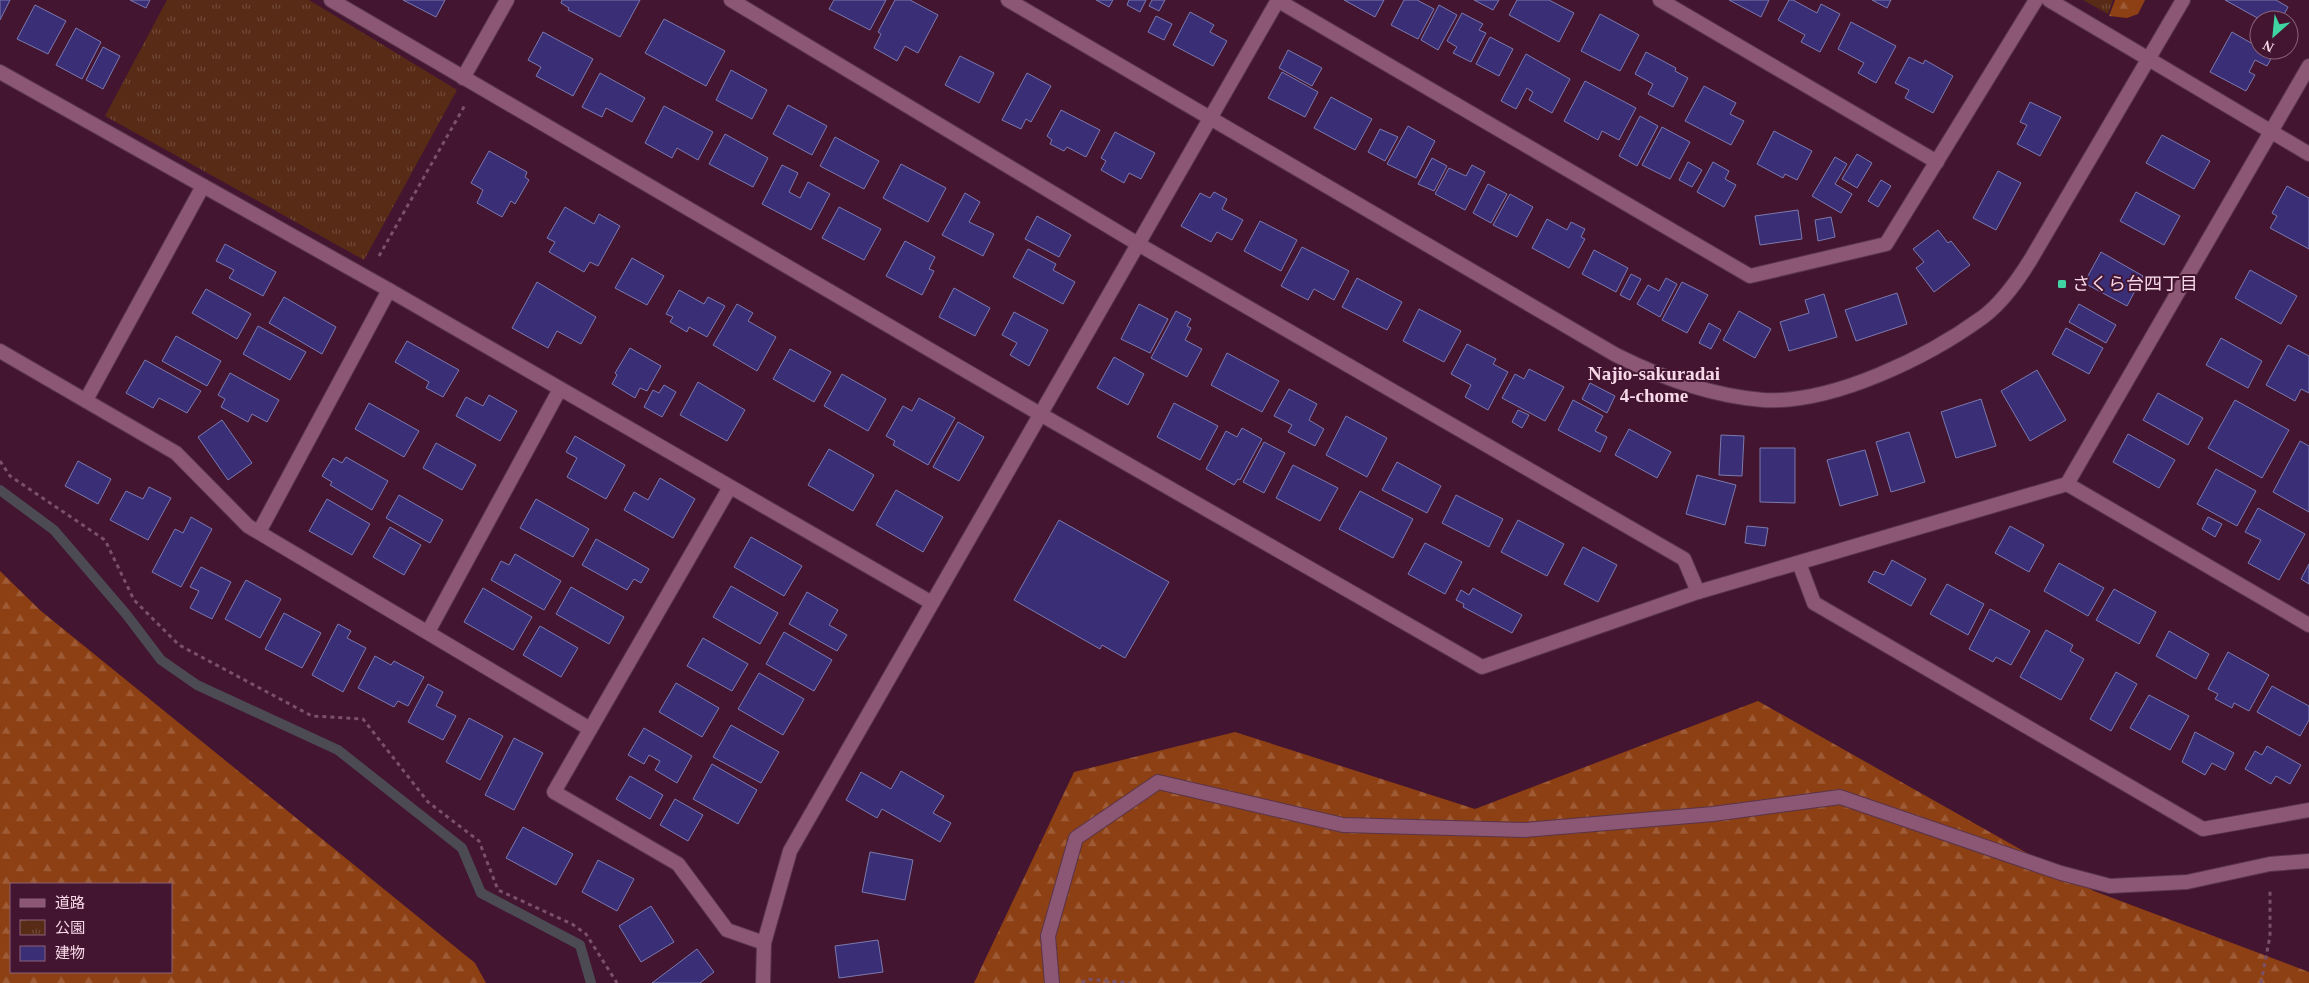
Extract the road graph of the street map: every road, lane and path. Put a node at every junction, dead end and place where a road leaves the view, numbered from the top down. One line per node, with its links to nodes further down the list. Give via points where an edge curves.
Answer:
1 (331, 0): 13 (street)
2 (508, 0): 13 (street)
3 (730, 0): 20 (street)
4 (1008, 0): 15 (street)
5 (1278, 0): 15 (street); 18 (street, via 1750,276 1886,244)
6 (1660, 0): 18 (street)
7 (2036, 0): 18 (street)
8 (2049, 0): 10 (street)
9 (2183, 0): 10 (street)
10 (2149, 58): 15 (street, via 2032,259 2006,295 1983,316 1934,347 1867,380 1815,395 1765,400 1704,389 1653,373 1616,355); 16 (street)
11 (2309, 66): 16 (street)
12 (0, 72): 19 (street)
13 (463, 78): 14 (street)
14 (476, 85): 21 (path); 26 (street)
15 (1210, 117): 20 (street)
16 (2271, 132): 17 (street); 28 (street)
17 (2309, 154)
18 (1937, 162)
19 (203, 186): 21 (street); 25 (street)
20 (1138, 244): 26 (street); 32 (street, via 1684,559)
21 (367, 278): 22 (street)
22 (389, 290): 24 (street); 30 (street)
23 (0, 351): 25 (street)
24 (560, 389): 29 (street); 35 (street)
25 (86, 400): 30 (street, via 176,453 248,526)
26 (1040, 414): 32 (street, via 1482,667); 33 (street)
27 (0, 461): 41 (path, via 10,476 105,540 134,600 179,645 312,716 363,719 428,802 479,841 498,890 572,924 586,934)
28 (2067, 484): 31 (street); 34 (street)
29 (730, 487): 33 (street); 36 (street)
30 (259, 532): 35 (street)
31 (1799, 563): 32 (street); 37 (street, via 1814,602 2204,829)
32 (1698, 592)
33 (932, 603): 40 (street, via 790,851)
34 (2309, 625)
35 (428, 632): 36 (street)
36 (590, 728): 40 (street, via 554,792 678,864 727,930)
37 (2309, 810)
38 (2309, 861): 39 (street)
39 (2270, 864): 43 (street, via 2187,882 2110,886 2061,873 1840,797 1712,814 1524,830 1343,825 1158,782 1076,838 1048,936); 46 (path, via 2270,936)
40 (764, 943): 42 (street)
41 (617, 983)
42 (762, 983)
43 (1052, 983)
44 (1082, 983): 45 (path, via 1087,979)
45 (1130, 983)
46 (2262, 983)

